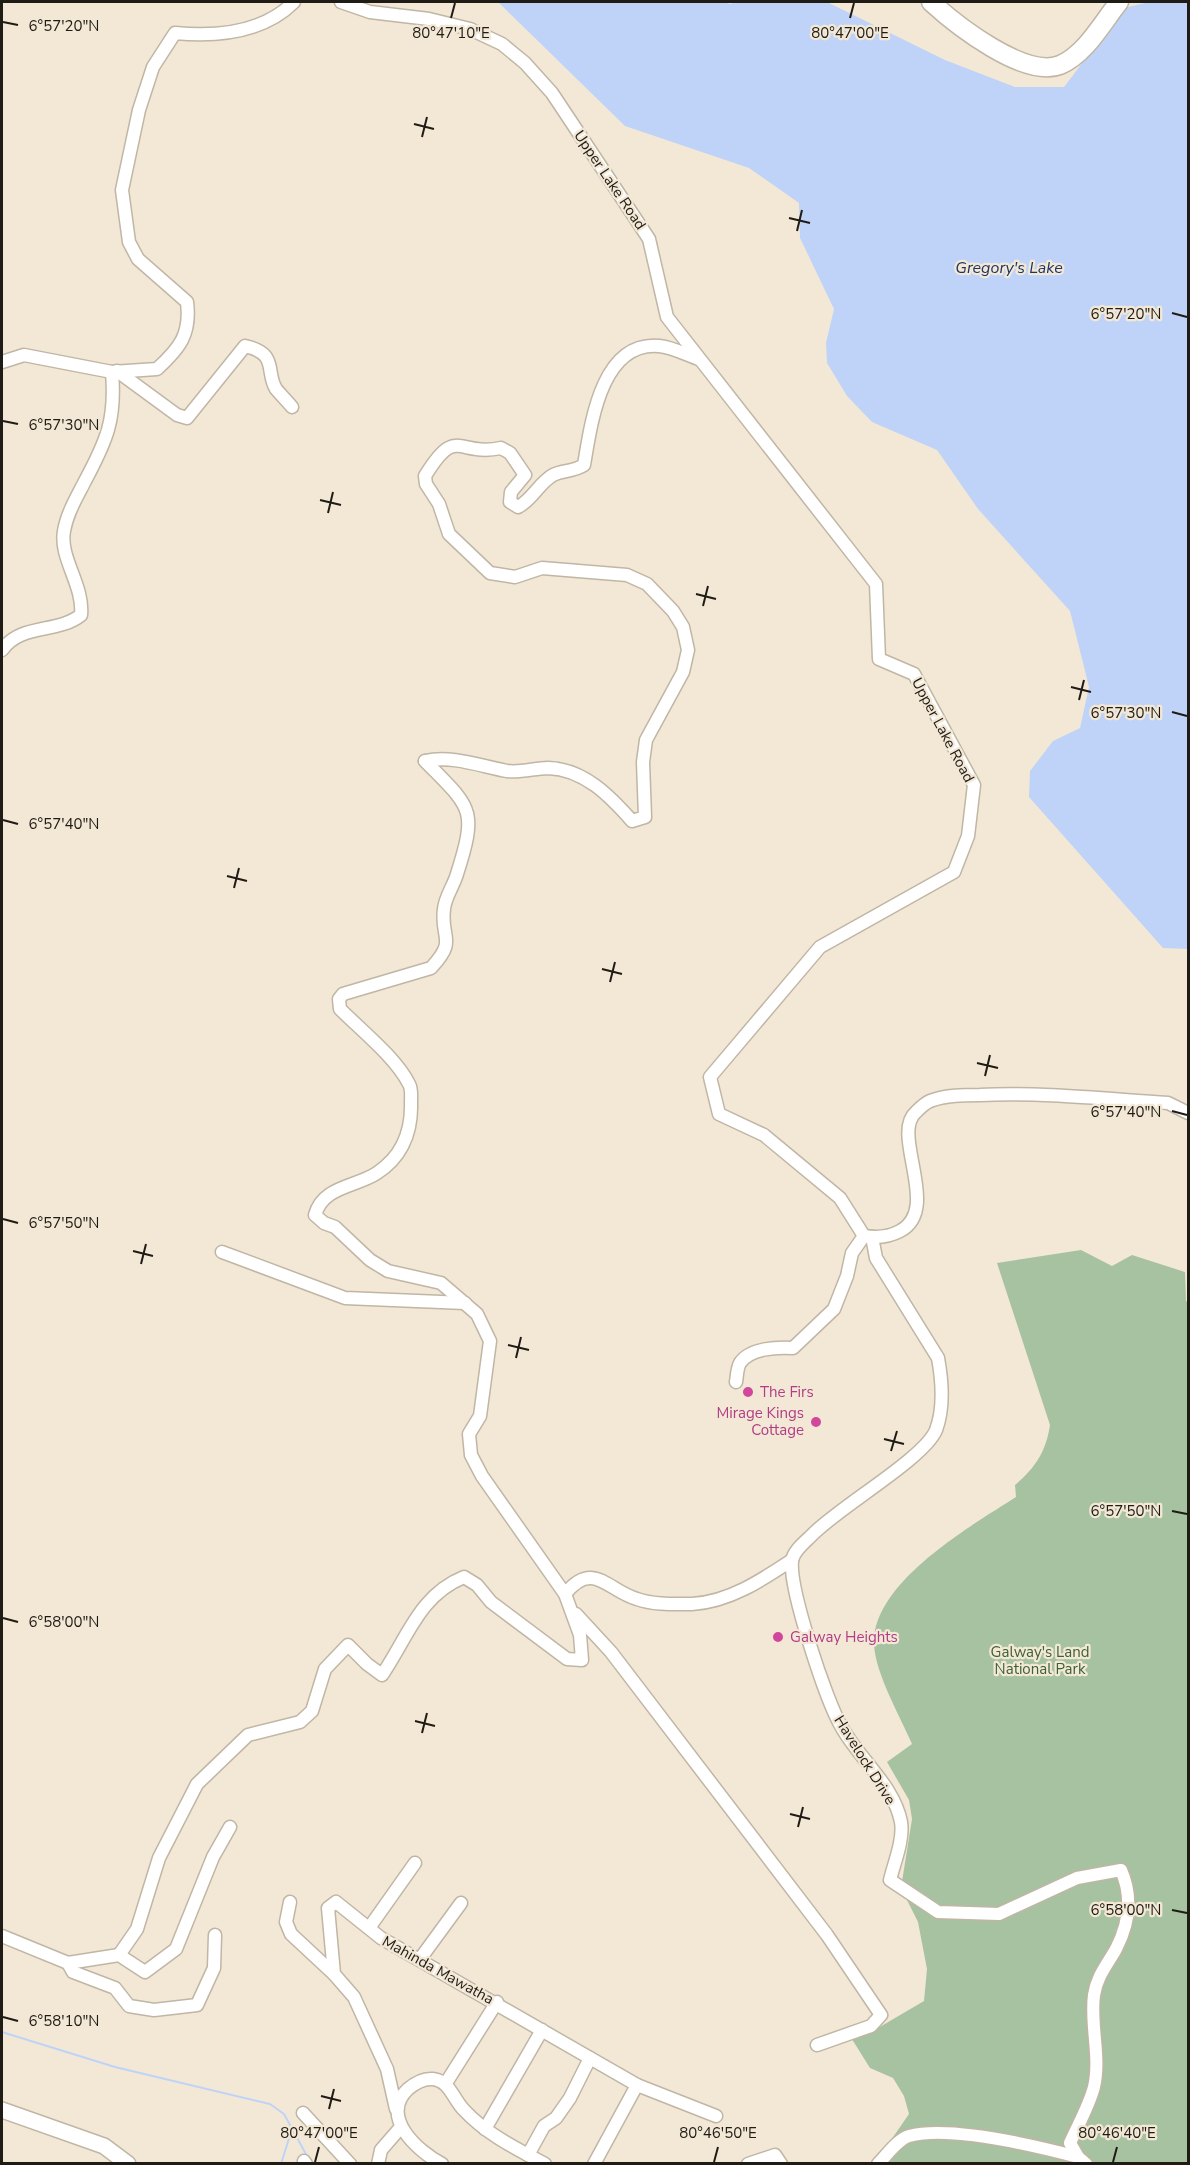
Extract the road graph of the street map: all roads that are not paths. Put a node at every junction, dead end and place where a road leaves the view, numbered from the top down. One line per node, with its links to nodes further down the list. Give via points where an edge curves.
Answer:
1 (294, 2): 7 (street, via 243,31 202,36 175,33 153,67 139,110 122,190 129,242 138,259 187,302 189,322 176,351 157,369)
2 (341, 2): 5 (street, Upper Lake Road, via 370,12 470,29 502,44 525,63 552,93 649,239 667,317)
3 (931, 2): 4 (highway, via 1015,60 1051,68 1078,54)
4 (1119, 2)
5 (700, 360): 11 (street, Upper Lake Road, via 876,584 879,659 915,674 974,785 968,836 954,872 820,947 710,1077 719,1114 765,1135 840,1198); 13 (street, via 659,346 622,357 613,366 593,416 584,465 554,474 518,507 510,502 511,492 525,476 510,453 501,448 484,451 458,444 448,447 425,476 449,534 490,573 514,578 543,568 627,575 647,585 673,611 683,627 688,650 683,672 646,740 645,818 632,821 607,794 580,776 550,768 511,771 441,758 425,761 468,811 470,828 444,908 448,943 431,968 343,994 339,999 340,1009 410,1086 412,1124 407,1140 377,1174 340,1187 318,1205 315,1215 388,1271 441,1282)
6 (2, 362): 7 (street, via 24,355)
7 (115, 371): 8 (street, via 177,415 188,418 245,346 256,348 272,364 275,387); 9 (street, via 111,425 70,510 63,534 83,599 81,615 74,621 24,633 8,641)
8 (292, 407)
9 (2, 650)
10 (1188, 1113): 11 (street, via 1168,1103 1006,1094 950,1096 929,1101 912,1115 907,1129 917,1181 915,1213 905,1228 891,1236)
11 (868, 1237): 14 (street, via 852,1253 834,1309 793,1348 773,1347 747,1356 739,1365); 15 (street, via 876,1258 938,1358 941,1405 935,1431 918,1451 818,1528)
12 (222, 1252): 13 (street, via 345,1298)
13 (465, 1303): 16 (street, via 477,1314 490,1341 480,1416 468,1434 471,1455)
14 (736, 1382)
15 (792, 1560): 16 (street, via 753,1585 726,1597 694,1604 636,1599 598,1578 586,1578); 42 (street, Havelock Drive, via 799,1605 823,1685 841,1726 893,1801 901,1823 890,1880 938,1912 999,1914 1077,1878 1121,1870 1128,1886 1127,1924 1100,1974 1094,1997 1094,2087 1070,2143)
16 (565, 1594): 17 (street)
17 (574, 1611): 25 (street, via 582,1660 567,1659 464,1577 423,1608 406,1629 397,1654 382,1675 348,1645 325,1669 312,1711 300,1722 248,1735 196,1784 159,1858 137,1929); 31 (street, via 611,1652 827,1935 881,2015 871,2026)
18 (230, 1827): 25 (street, via 213,1857 176,1949 145,1972)
19 (416, 1863): 22 (street)
20 (290, 1902): 28 (street, via 286,1922 291,1934)
21 (461, 1903): 26 (street)
22 (369, 1928): 26 (street, Mahinda Mawatha); 28 (street, Mahinda Mawatha, via 336,1902 328,1908)
23 (215, 1935): 27 (street, via 214,1968 196,2005 154,2010 129,2006 115,1988 73,1972)
24 (2, 1936): 27 (street)
25 (119, 1955): 27 (street)
26 (420, 1959): 29 (street, Mahinda Mawatha)
27 (68, 1963)
28 (334, 1974): 35 (street, via 354,1997 387,2069)
29 (497, 2002): 30 (street, Mahinda Mawatha); 33 (street)
30 (542, 2030): 32 (street, Mahinda Mawatha); 40 (street)
31 (817, 2045)
32 (590, 2058): 34 (street, Mahinda Mawatha); 41 (street, via 570,2098 544,2126)
33 (446, 2083): 35 (street, via 432,2079 416,2081 403,2094); 40 (street, via 463,2109)
34 (637, 2085): 38 (street, Mahinda Mawatha); 48 (street)
35 (396, 2109): 39 (street)
36 (2, 2110): 43 (main road, via 104,2146)
37 (303, 2113): 44 (street)
38 (716, 2116)
39 (401, 2127): 45 (street, via 381,2150); 46 (street, via 417,2147)
40 (486, 2129): 41 (street)
41 (528, 2155): 47 (street)
42 (1082, 2160): 51 (street, via 1041,2148 958,2133 907,2136)
43 (128, 2163)
44 (350, 2163)
45 (378, 2163)
46 (442, 2163)
47 (545, 2163)
48 (594, 2163)
49 (748, 2163): 50 (street, via 775,2155)
50 (782, 2163)
51 (878, 2163)

